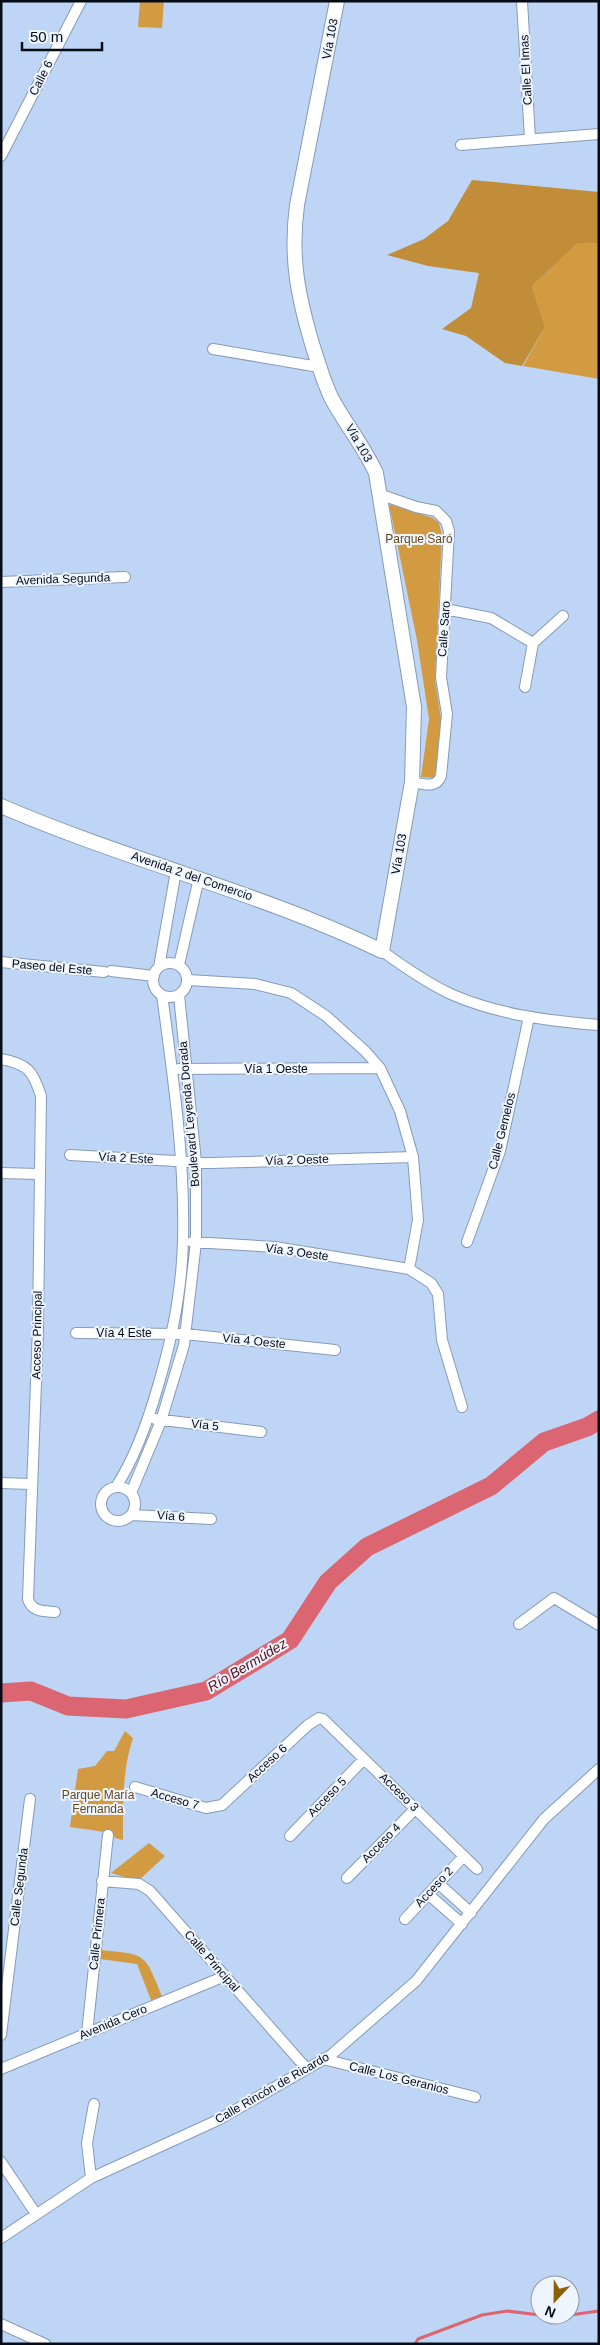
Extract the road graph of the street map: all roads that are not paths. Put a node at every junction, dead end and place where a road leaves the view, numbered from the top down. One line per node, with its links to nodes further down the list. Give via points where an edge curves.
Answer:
1 (81, 1): 7 (street, Calle 6)
2 (337, 1): 9 (main road, Vía 103, via 297,205 293,246 300,300)
3 (522, 1): 5 (street, Calle El Imas)
4 (599, 134): 5 (street)
5 (530, 139): 6 (street)
6 (461, 145)
7 (1, 156)
8 (213, 349): 9 (street)
9 (319, 367): 10 (main road, Vía 103, via 334,401 376,473)
10 (379, 494): 13 (street, Calle Saro, via 436,511 446,521 449,530); 17 (main road, Vía 103, via 414,707)
11 (125, 577): 12 (street, Avenida Segunda)
12 (1, 582)
13 (445, 609): 15 (street, via 491,618); 17 (street, Calle Saro, via 440,677 447,714 441,776 434,785)
14 (563, 616): 15 (street)
15 (532, 643): 16 (street)
16 (525, 686)
17 (412, 782): 21 (main road, Vía 103)
18 (1, 806): 19 (main road, Avenida 2 del Comercio)
19 (176, 871): 20 (main road, Avenida 2 del Comercio); 24 (street)
20 (199, 878): 21 (main road, Avenida 2 del Comercio, via 299,915); 23 (street)
21 (382, 951): 28 (street, via 452,995)
22 (1, 962): 24 (street, Paseo del Este)
23 (180, 965): 24 (street, via 169,963); 25 (street)
24 (156, 972): 27 (street, via 155,987)
25 (188, 980): 26 (street, via 184,991); 31 (street, via 255,984 290,993 326,1016)
26 (179, 994): 27 (street, via 174,997); 33 (street, Boulevard Leyenda Dorada)
27 (162, 995): 32 (street, Boulevard Leyenda Dorada)
28 (529, 1017): 29 (street); 42 (street, Calle Gemelos, via 500,1151)
29 (599, 1025)
30 (1, 1059): 39 (street, Acceso Principal, via 25,1066 37,1084 40,1096)
31 (380, 1068): 33 (street, Vía 1 Oeste); 35 (street, via 400,1111)
32 (172, 1069): 33 (street, Vía 1 Oeste); 36 (street, Boulevard Leyenda Dorada)
33 (185, 1069): 37 (street, Boulevard Leyenda Dorada)
34 (70, 1155): 36 (street, Vía 2 Este)
35 (413, 1157): 37 (street, Vía 2 Oeste); 43 (street, via 418,1220)
36 (181, 1161): 37 (street, Vía 2 Oeste); 40 (street, Boulevard Leyenda Dorada)
37 (196, 1162): 41 (street, Boulevard Leyenda Dorada)
38 (1, 1173): 39 (street)
39 (39, 1174): 53 (street, Acceso Principal)
40 (183, 1241): 41 (street, Vía 3 Oeste); 45 (street, Boulevard Leyenda Dorada)
41 (196, 1242): 43 (street, Vía 3 Oeste, via 275,1247); 46 (street, Boulevard Leyenda Dorada)
42 (468, 1242)
43 (409, 1270): 48 (street, via 431,1283 438,1294 442,1340)
44 (76, 1333): 45 (street, Vía 4 Este)
45 (173, 1334): 46 (street, Vía 4 Oeste); 49 (street, Boulevard Leyenda Dorada)
46 (185, 1334): 47 (street, Vía 4 Oeste); 50 (street, Boulevard Leyenda Dorada)
47 (335, 1350)
48 (462, 1407)
49 (150, 1417): 50 (street, Vía 5); 54 (street, Boulevard Leyenda Dorada, via 130,1466)
50 (161, 1421): 51 (street, Vía 5); 55 (street, Boulevard Leyenda Dorada)
51 (261, 1432)
52 (1, 1483): 53 (street)
53 (32, 1484): 58 (street, Acceso Principal, via 28,1599 35,1610)
54 (116, 1487): 55 (street); 56 (street, Boulevard Leyenda Dorada, via 103,1495 102,1511 115,1521)
55 (131, 1493): 56 (street, Boulevard Leyenda Dorada, via 135,1504)
56 (131, 1515): 57 (street, Vía 6)
57 (211, 1519)
58 (56, 1612)
59 (519, 1624): 60 (street, via 554,1598)
60 (599, 1625)
61 (319, 1718): 62 (street, Acceso 3, via 323,1718); 66 (street, Acceso 6)
62 (364, 1759): 67 (street, Acceso 3); 69 (street, Acceso 5)
63 (599, 1769): 76 (street, Calle Rincón de Ricardo, via 544,1819)
64 (135, 1787): 66 (street, Acceso 7)
65 (30, 1799): 81 (street, Calle Segunda)
66 (215, 1808)
67 (415, 1809): 70 (street, Acceso 3); 72 (street, Acceso 4)
68 (108, 1835): 73 (street, Calle Primera)
69 (290, 1836)
70 (464, 1856): 71 (street, Acceso 3); 74 (street, Acceso 2)
71 (477, 1869)
72 (347, 1878)
73 (102, 1880): 79 (street, Calle Principal, via 139,1884 150,1891); 80 (street, Calle Primera)
74 (438, 1884): 75 (street, Acceso 2); 76 (street)
75 (428, 1894): 77 (street, Acceso 2); 78 (street)
76 (471, 1913): 78 (street, Calle Rincón de Ricardo)
77 (405, 1918)
78 (462, 1924): 82 (street, Calle Rincón de Ricardo, via 416,1982)
79 (225, 1976): 80 (street, Avenida Cero); 83 (street, Calle Principal)
80 (86, 2033): 84 (street, Avenida Cero)
81 (1, 2034)
82 (323, 2059): 83 (street, Calle Rincón de Ricardo); 85 (street, Calle Los Geranios)
83 (306, 2068): 88 (street, Calle Rincón de Ricardo, via 218,2120)
84 (1, 2069)
85 (475, 2097)
86 (94, 2104): 88 (street, via 86,2143)
87 (1, 2162): 89 (street)
88 (91, 2178): 89 (street, Calle Rincón de Ricardo)
89 (36, 2214): 90 (street, Calle Rincón de Ricardo)
90 (1, 2238)
91 (1, 2324): 92 (street)
92 (46, 2344)

